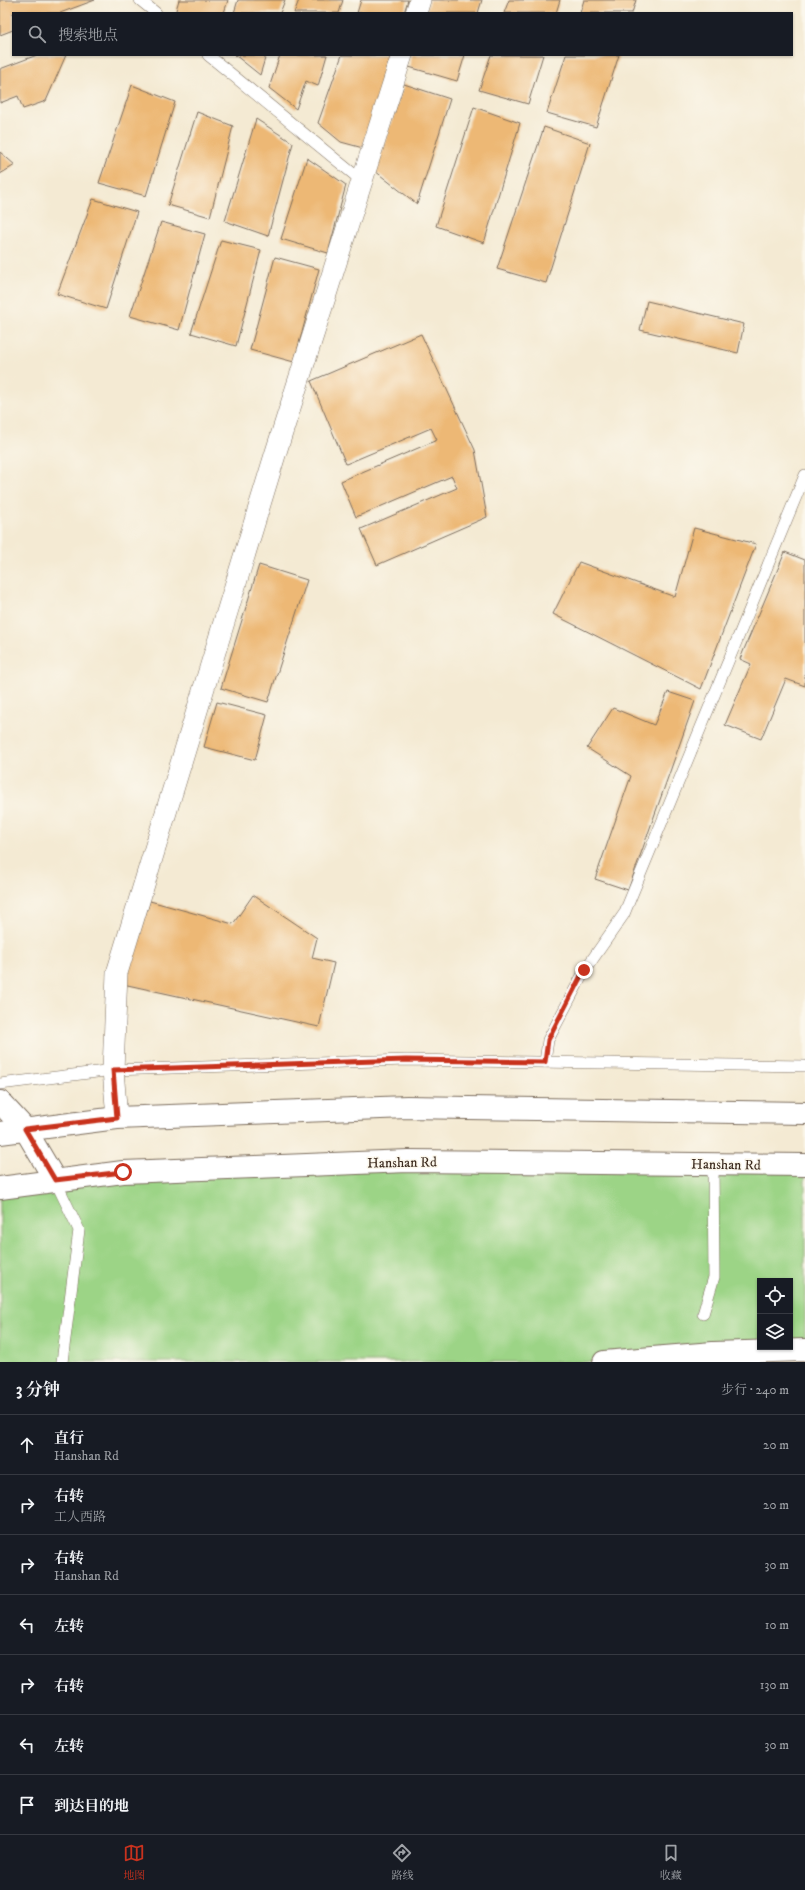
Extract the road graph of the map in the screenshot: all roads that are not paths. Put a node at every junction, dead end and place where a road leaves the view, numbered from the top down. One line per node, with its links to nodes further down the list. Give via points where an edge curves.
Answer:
1 (140, 0): 3 (lane)
2 (420, 0): 4 (street)
3 (155, 12)
4 (416, 12)
5 (209, 56): 7 (lane)
6 (402, 56): 7 (street)
7 (362, 181): 11 (street, via 275,455 117,973)
8 (805, 475): 9 (lane, via 624,914 584,970 548,1040)
9 (545, 1062): 10 (lane); 11 (lane, via 406,1060)
10 (805, 1066)
11 (113, 1070): 12 (lane); 15 (street)
12 (0, 1084)
13 (0, 1102): 16 (main road)
14 (805, 1113): 15 (main road, via 407,1107)
15 (117, 1118): 16 (main road)
16 (25, 1129): 17 (main road); 20 (main road)
17 (0, 1133)
18 (713, 1164): 19 (main road, Hanshan Rd); 20 (main road, Hanshan Rd, via 408,1161 123,1172); 22 (lane, via 714,1277)
19 (805, 1165)
20 (55, 1180): 21 (main road, Hanshan Rd); 24 (lane, via 80,1230)
21 (0, 1188)
22 (703, 1314)
23 (805, 1350): 25 (main road, via 712,1353)
24 (62, 1362)
25 (604, 1362)

